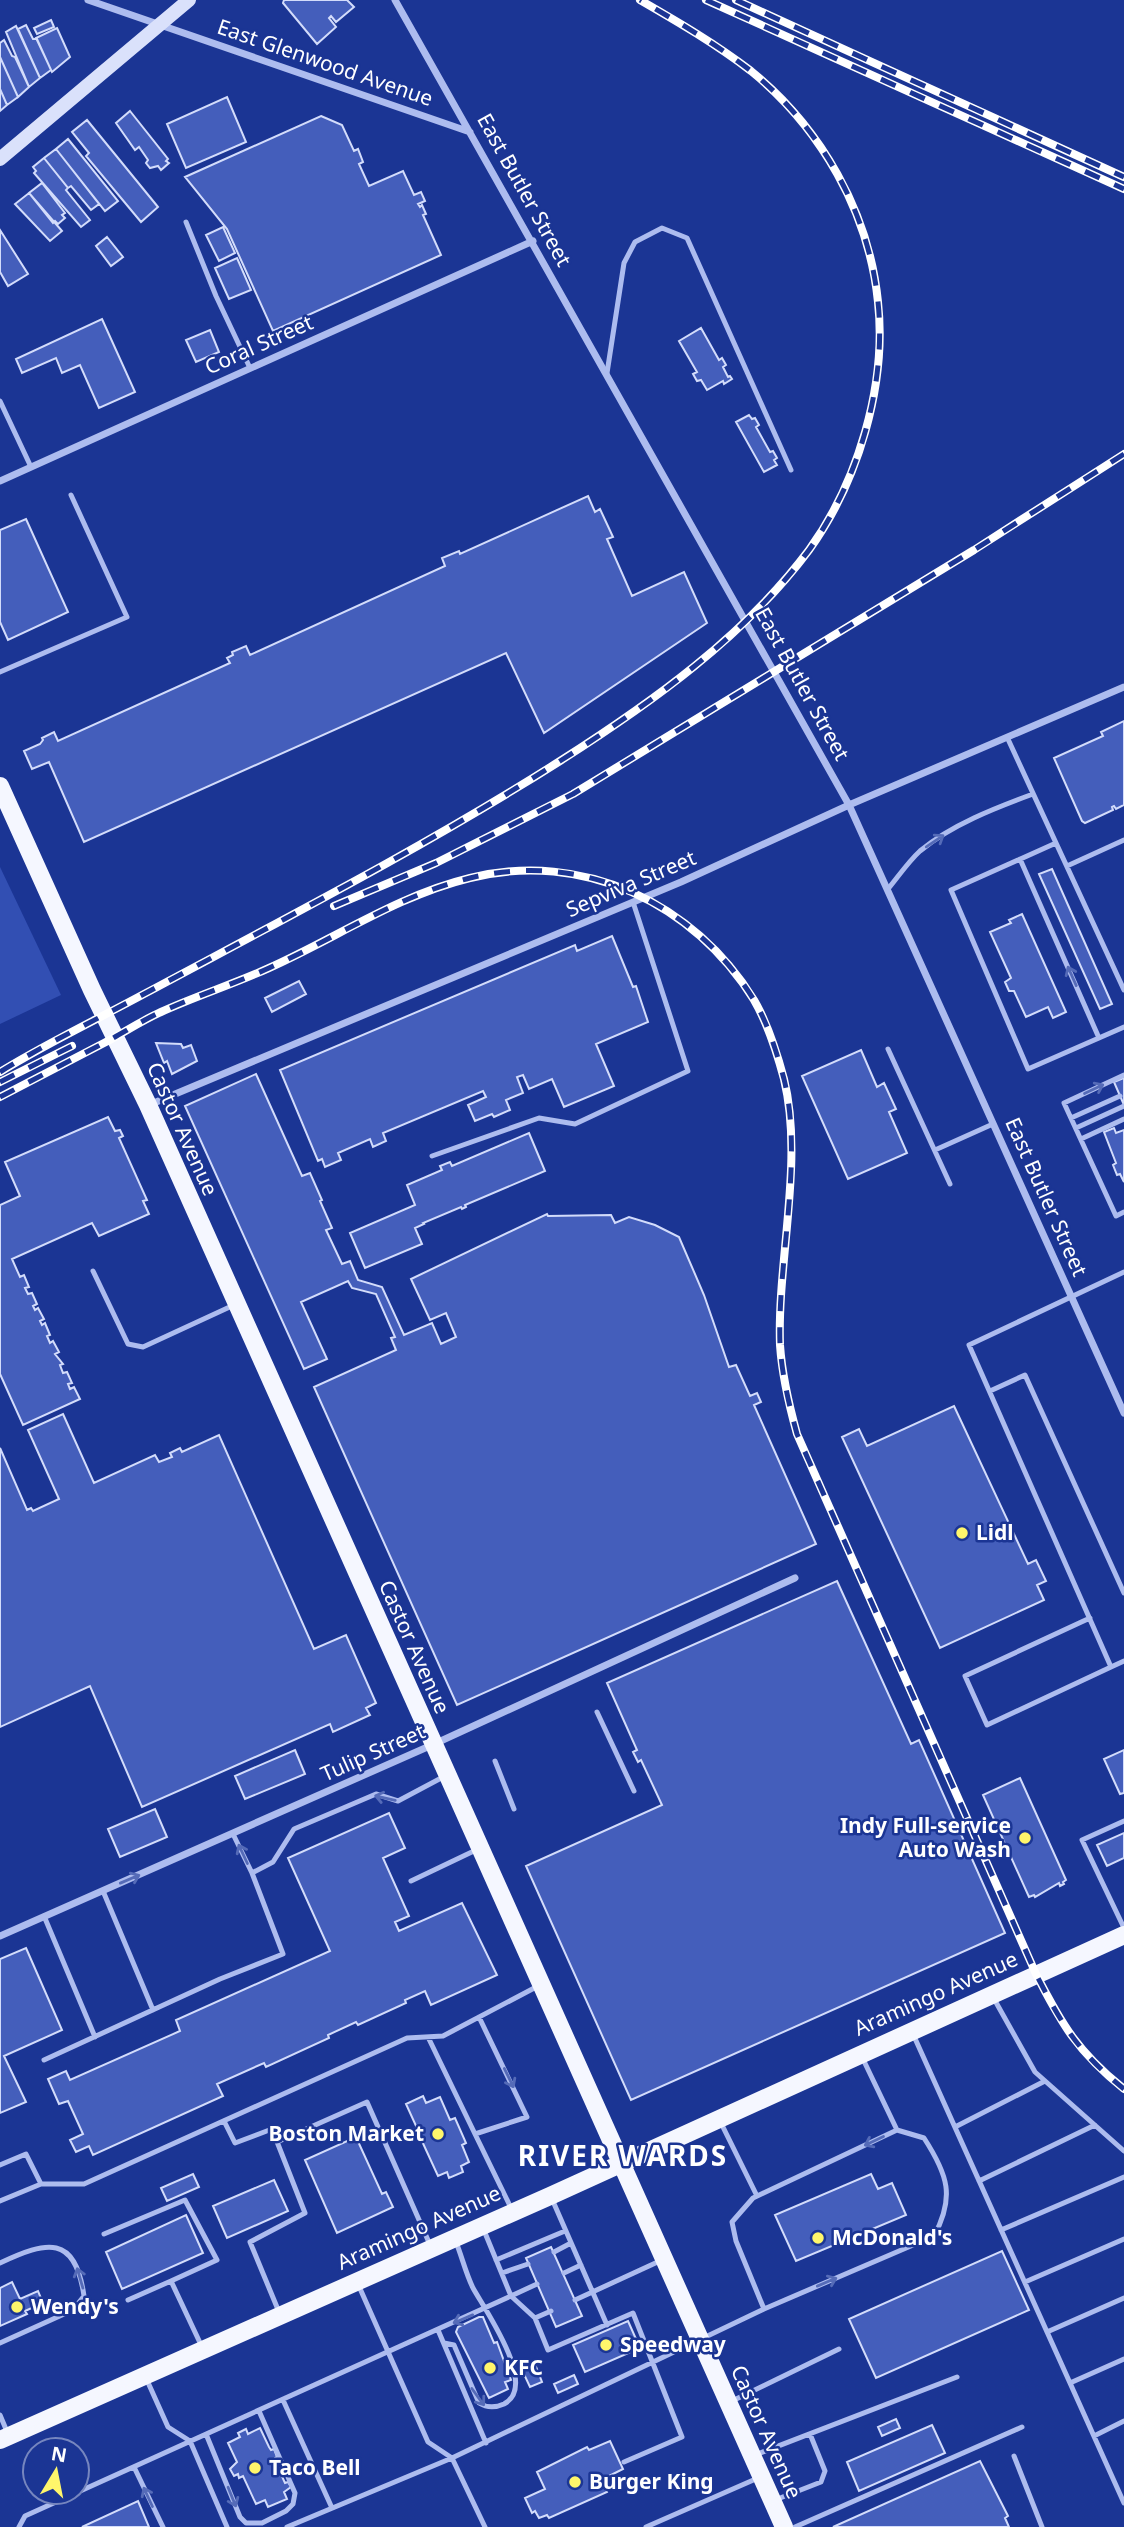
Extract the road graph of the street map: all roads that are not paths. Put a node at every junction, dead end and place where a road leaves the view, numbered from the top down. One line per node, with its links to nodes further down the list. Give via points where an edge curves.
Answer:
1 (88, 0): 4 (street, East Glenwood Avenue)
2 (189, 0): 4 (main road)
3 (396, 0): 5 (street, East Butler Street)
4 (159, 24): 5 (street, East Glenwood Avenue); 6 (main road)
5 (471, 132): 8 (street, East Butler Street)
6 (0, 159)
7 (186, 222): 9 (lane)
8 (533, 241): 9 (street, Coral Street); 10 (street, East Butler Street)
9 (250, 368): 12 (street, Coral Street)
10 (607, 373): 13 (lane, via 624,263 635,242 662,228 687,238); 21 (street, East Butler Street)
11 (0, 401): 12 (lane)
12 (31, 467): 14 (street, Coral Street)
13 (791, 470)
14 (0, 481)
15 (71, 495): 16 (lane, via 127,617)
16 (0, 672)
17 (1124, 687): 18 (street, Sepviva Street)
18 (1007, 737): 20 (lane); 21 (street, Sepviva Street)
19 (0, 786): 34 (main road, Castor Avenue)
20 (1033, 794): 23 (lane); 26 (lane, one-way to 20, via 919,852 943,835)
21 (849, 805): 26 (street, East Butler Street); 27 (street, Sepviva Street)
22 (1124, 840): 25 (lane)
23 (1056, 843): 24 (lane); 25 (lane)
24 (1020, 859): 30 (lane, one-way to 24); 30 (lane, via 951,890 1028,1069)
25 (1067, 866): 28 (lane)
26 (888, 889): 38 (street, East Butler Street)
27 (633, 902): 34 (street, Sepviva Street); 42 (lane, via 688,1071 575,1124 539,1118)
28 (1124, 990)
29 (1124, 1027): 30 (lane)
30 (1099, 1038)
31 (888, 1049): 41 (lane)
32 (1124, 1075): 36 (lane, one-way to 32, via 1064,1103)
33 (1120, 1096): 36 (lane)
34 (148, 1105): 48 (main road, Castor Avenue)
35 (1124, 1107): 39 (lane)
36 (1071, 1118): 39 (lane)
37 (1124, 1119): 40 (lane)
38 (993, 1124): 41 (lane); 47 (street, East Butler Street)
39 (1076, 1128): 40 (lane)
40 (1081, 1139): 44 (lane, via 1116,1216)
41 (935, 1150): 43 (lane)
42 (432, 1156)
43 (950, 1184)
44 (1124, 1213)
45 (93, 1270): 48 (lane, via 128,1345 143,1347)
46 (1124, 1272): 47 (lane)
47 (1071, 1296): 49 (lane, via 969,1345); 50 (street, East Butler Street)
48 (236, 1304): 57 (main road, Castor Avenue)
49 (990, 1391): 52 (lane, via 1025,1375); 53 (lane)
50 (1124, 1413)
51 (795, 1578): 57 (street, Tulip Street)
52 (1124, 1593)
53 (1090, 1618): 55 (lane); 55 (lane, via 965,1676 987,1725)
54 (1124, 1661): 55 (lane)
55 (1111, 1667)
56 (597, 1712): 60 (lane)
57 (432, 1745): 59 (main road, Castor Avenue); 63 (street, Tulip Street)
58 (495, 1761): 61 (lane)
59 (446, 1775): 64 (main road, Castor Avenue); 65 (lane, one-way to 65, via 398,1801 376,1794 294,1829 272,1862)
60 (634, 1791)
61 (514, 1809)
62 (1124, 1821): 69 (lane, via 1082,1840)
63 (233, 1835): 65 (lane, one-way to 63); 67 (street, Tulip Street, one-way to 63)
64 (479, 1848): 66 (lane); 72 (main road, Castor Avenue)
65 (252, 1873): 74 (lane, via 283,1954)
66 (411, 1881)
67 (103, 1891): 68 (street, Tulip Street); 74 (lane)
68 (44, 1916): 71 (street, Tulip Street); 77 (lane)
69 (1124, 1928)
70 (1124, 1934): 73 (main road, Aramingo Avenue)
71 (0, 1936)
72 (541, 1984): 75 (lane); 90 (main road, Castor Avenue)
73 (992, 1994): 76 (main road, Aramingo Avenue); 81 (lane, via 1035,2072)
74 (153, 2010): 77 (lane)
75 (479, 2017): 78 (lane, via 443,2036); 87 (lane, one-way to 87, via 527,2117)
76 (912, 2030): 79 (main road, Aramingo Avenue); 85 (lane)
77 (95, 2037): 80 (lane)
78 (428, 2037): 83 (lane, via 407,2038); 87 (lane)
79 (860, 2054): 82 (main road, Aramingo Avenue); 86 (lane)
80 (44, 2060)
81 (1045, 2081): 84 (lane); 85 (lane)
82 (719, 2118): 90 (main road, Aramingo Avenue); 96 (lane)
83 (224, 2121): 88 (lane, via 235,2143 272,2129); 94 (lane, via 84,2184)
84 (1095, 2125): 89 (lane); 93 (lane)
85 (955, 2127): 93 (lane)
86 (897, 2130): 96 (lane, one-way to 96); 125 (lane, one-way to 86, via 934,2236 944,2217 946,2181 925,2138)
87 (475, 2134): 98 (lane)
88 (277, 2142): 106 (lane, via 366,2102); 127 (lane, via 305,2213 250,2242)
89 (1124, 2151)
90 (621, 2162): 95 (main road, Aramingo Avenue); 108 (main road, Castor Avenue)
91 (0, 2165): 94 (lane, via 26,2154)
92 (1124, 2177): 100 (lane)
93 (979, 2181): 100 (lane)
94 (41, 2184): 97 (lane)
95 (550, 2196): 98 (main road, Aramingo Avenue); 101 (lane)
96 (757, 2196): 125 (lane, via 732,2222)
97 (0, 2201)
98 (513, 2211): 99 (main road, Aramingo Avenue)
99 (482, 2224): 103 (main road, Aramingo Avenue); 109 (lane)
100 (1002, 2230): 117 (lane)
101 (565, 2231): 105 (lane); 109 (lane)
102 (104, 2234): 115 (lane, via 185,2200 217,2260)
103 (454, 2237): 106 (main road, Aramingo Avenue); 124 (lane, via 473,2288)
104 (1124, 2239): 117 (lane)
105 (571, 2242): 107 (lane); 112 (lane)
106 (431, 2247): 116 (main road, Aramingo Avenue)
107 (554, 2252)
108 (664, 2258): 119 (lane); 132 (main road, Castor Avenue)
109 (496, 2260): 113 (lane)
110 (0, 2263): 133 (lane, one-way to 110, via 73,2310 84,2296 81,2272 69,2254 53,2247 33,2248)
111 (528, 2264): 113 (lane)
112 (581, 2265): 114 (lane); 119 (lane)
113 (502, 2273): 120 (lane)
114 (564, 2273)
115 (172, 2281): 122 (lane); 136 (lane)
116 (357, 2281): 127 (main road, Aramingo Avenue); 137 (lane)
117 (1025, 2283): 131 (lane)
118 (537, 2284): 120 (lane)
119 (593, 2291): 123 (lane); 129 (lane)
120 (511, 2296): 124 (lane); 128 (lane)
121 (1124, 2298): 131 (lane)
122 (128, 2300)
123 (575, 2300)
124 (488, 2309): 130 (lane, one-way to 130); 134 (lane, one-way to 124, via 454,2345 479,2403 487,2407 506,2403 515,2392 516,2372)
125 (764, 2309): 132 (lane)
126 (551, 2311): 128 (lane)
127 (280, 2315): 136 (main road, Aramingo Avenue)
128 (535, 2318): 129 (lane, via 548,2350)
129 (607, 2325): 139 (lane, via 632,2313)
130 (438, 2330): 134 (lane); 137 (lane)
131 (1047, 2332): 142 (lane)
132 (699, 2339): 139 (lane); 144 (main road, Castor Avenue)
133 (0, 2343)
134 (444, 2343): 154 (lane)
135 (839, 2349): 144 (lane)
136 (203, 2350): 140 (main road, Aramingo Avenue)
137 (388, 2352): 143 (lane); 157 (lane, via 428,2442)
138 (1124, 2359): 142 (lane)
139 (653, 2364): 154 (lane); 158 (lane, via 682,2437)
140 (145, 2375): 152 (main road, Aramingo Avenue); 153 (lane, via 168,2427)
141 (957, 2377): 150 (lane)
142 (1070, 2383): 151 (lane)
143 (283, 2400): 145 (lane); 165 (lane)
144 (728, 2403): 156 (main road, Castor Avenue)
145 (259, 2411): 149 (lane); 149 (lane, one-way to 145, via 240,2517 262,2523 286,2511 295,2493)
146 (0, 2415): 152 (lane)
147 (1124, 2421): 151 (lane)
148 (1022, 2427): 173 (lane)
149 (206, 2434): 153 (lane)
150 (810, 2434): 156 (lane); 163 (lane, via 825,2471 821,2482)
151 (1094, 2436): 162 (lane)
152 (5, 2438)
153 (190, 2441): 159 (lane); 168 (lane)
154 (486, 2442): 157 (lane)
155 (1014, 2456): 174 (lane)
156 (752, 2457): 160 (main road, Castor Avenue)
157 (452, 2458): 165 (lane); 170 (lane)
158 (624, 2462)
159 (134, 2467): 166 (lane, via 25,2516); 167 (lane, one-way to 159)
160 (761, 2476): 163 (main road, Castor Avenue); 171 (lane)
161 (1124, 2485): 162 (lane)
162 (1117, 2488): 164 (lane)
163 (772, 2501): 172 (main road, Castor Avenue)
164 (1124, 2503)
165 (331, 2508): 169 (lane)
166 (19, 2527)
167 (163, 2527)
168 (227, 2527)
169 (287, 2527)
170 (485, 2527)
171 (646, 2527)
172 (783, 2527)
173 (795, 2527)
174 (1042, 2527)

